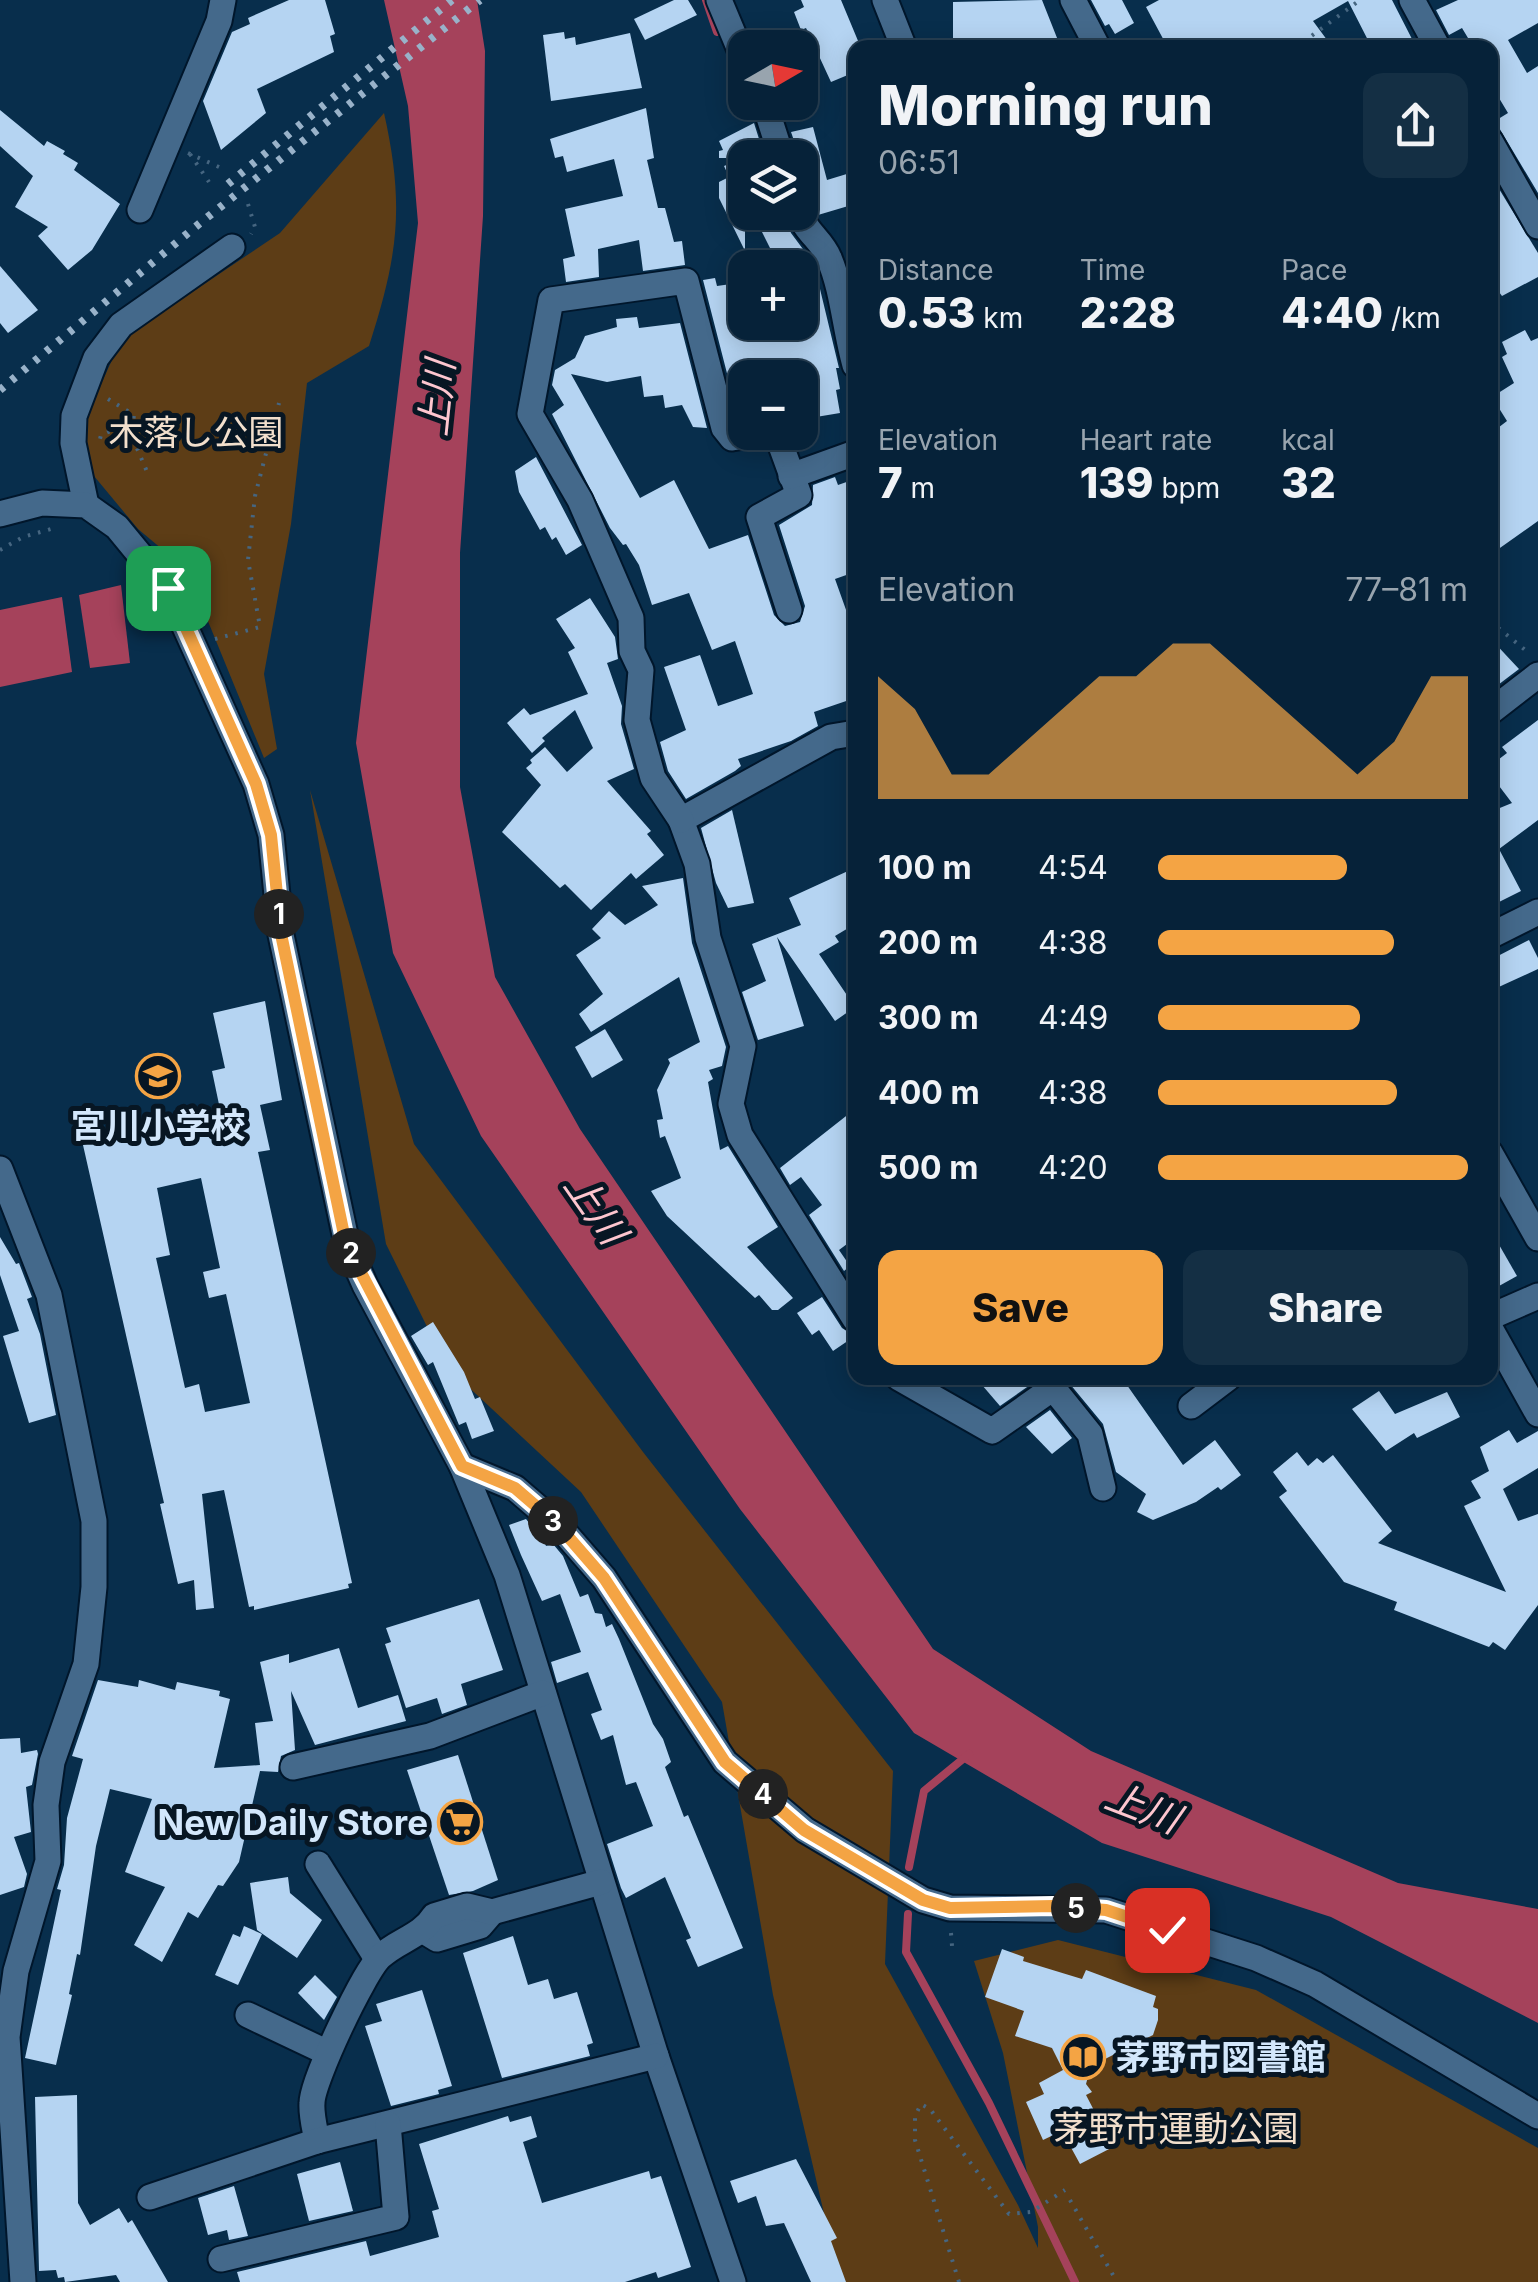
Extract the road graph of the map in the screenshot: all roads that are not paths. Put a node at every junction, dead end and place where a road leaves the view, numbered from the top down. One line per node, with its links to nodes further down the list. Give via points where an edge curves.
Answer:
1 (223, 0): 11 (street)
2 (719, 0): 6 (street)
3 (885, 0): 7 (street)
4 (1073, 0): 8 (street)
5 (1412, 0): 9 (street)
6 (732, 30)
7 (901, 40)
8 (1094, 40)
9 (1434, 40)
10 (1498, 154): 12 (street)
11 (140, 210)
12 (1538, 226)
13 (806, 230): 15 (street, via 827,252)
14 (232, 247): 20 (street, via 121,324 96,358 74,416)
15 (848, 319)
16 (728, 433): 26 (street, via 686,281 551,300 530,414 580,500 631,618 632,650 641,670 636,720 653,778)
17 (782, 450): 19 (street)
18 (848, 456): 19 (street)
19 (791, 476): 22 (street, via 799,495 759,517)
20 (86, 505): 21 (street, via 42,503); 40 (street, via 117,527 168,588 256,784 346,1244)
21 (0, 514)
22 (789, 610)
23 (1538, 675): 24 (street)
24 (1498, 704)
25 (848, 734): 26 (street)
26 (680, 820): 33 (street, via 743,1046 731,1104 740,1135)
27 (1538, 912): 28 (street)
28 (1498, 932)
29 (1498, 1167): 31 (street)
30 (0, 1168): 55 (street, via 49,1295 94,1521 86,1664 52,1762 48,1861 16,1970 7,2037)
31 (1538, 1238)
32 (1538, 1296): 34 (street)
33 (848, 1308)
34 (1498, 1314)
35 (1498, 1342): 39 (street)
36 (911, 1385): 41 (street, via 992,1431 1053,1388 1090,1434)
37 (1219, 1385): 38 (street)
38 (1191, 1406)
39 (1538, 1414)
40 (462, 1466): 42 (street, via 508,1575); 50 (street, via 515,1488 558,1525 604,1578 725,1762 804,1830 923,1900 950,1908 1106,1910 1256,1958 1315,1984)
41 (1103, 1488)
42 (543, 1693): 43 (street, via 430,1736); 45 (street)
43 (293, 1767)
44 (318, 1864): 46 (street)
45 (601, 1882): 46 (street, via 492,1912 467,1906 434,1916 424,1931); 49 (street)
46 (377, 1959): 48 (street)
47 (248, 2015): 48 (street)
48 (328, 2053): 52 (street, via 311,2100)
49 (656, 2056): 51 (street); 56 (street)
50 (1538, 2116)
51 (388, 2124): 52 (street); 54 (street, via 396,2217)
52 (317, 2141): 53 (street)
53 (150, 2197)
54 (221, 2258)
55 (23, 2282)
56 (733, 2282)

